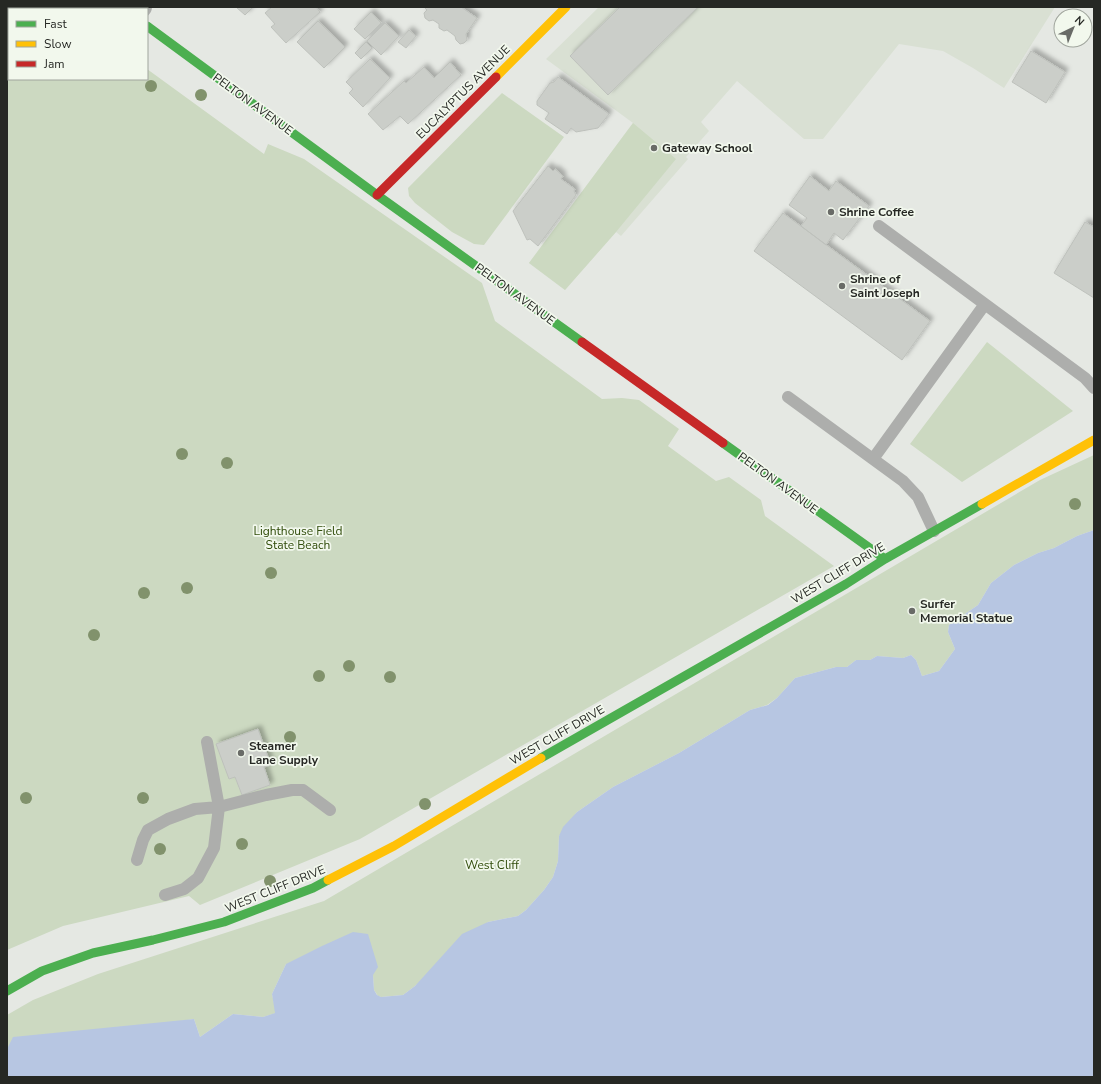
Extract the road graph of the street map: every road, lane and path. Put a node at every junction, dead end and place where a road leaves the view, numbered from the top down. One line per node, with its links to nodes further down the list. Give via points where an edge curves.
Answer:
1 (566, 7): 3 (street, EUCALYPTUS AVENUE)
2 (148, 27): 3 (street, PELTON AVENUE)
3 (377, 195): 11 (street, PELTON AVENUE)
4 (879, 226): 5 (lane)
5 (985, 304): 6 (lane, via 1085,378); 9 (lane)
6 (1094, 388)
7 (788, 397): 9 (lane)
8 (1094, 440): 10 (street, WEST CLIFF DRIVE)
9 (873, 459): 10 (lane, via 903,481 918,497)
10 (934, 531): 11 (street, WEST CLIFF DRIVE)
11 (885, 559): 17 (street, WEST CLIFF DRIVE, via 394,846 318,886 224,922 93,953 42,971)
12 (207, 742): 13 (lane)
13 (219, 807): 14 (lane, via 266,795 303,790); 15 (lane, via 196,809 168,819 148,830); 16 (lane, via 214,848 198,878 184,889)
14 (330, 810)
15 (137, 860)
16 (165, 895)
17 (7, 991)

